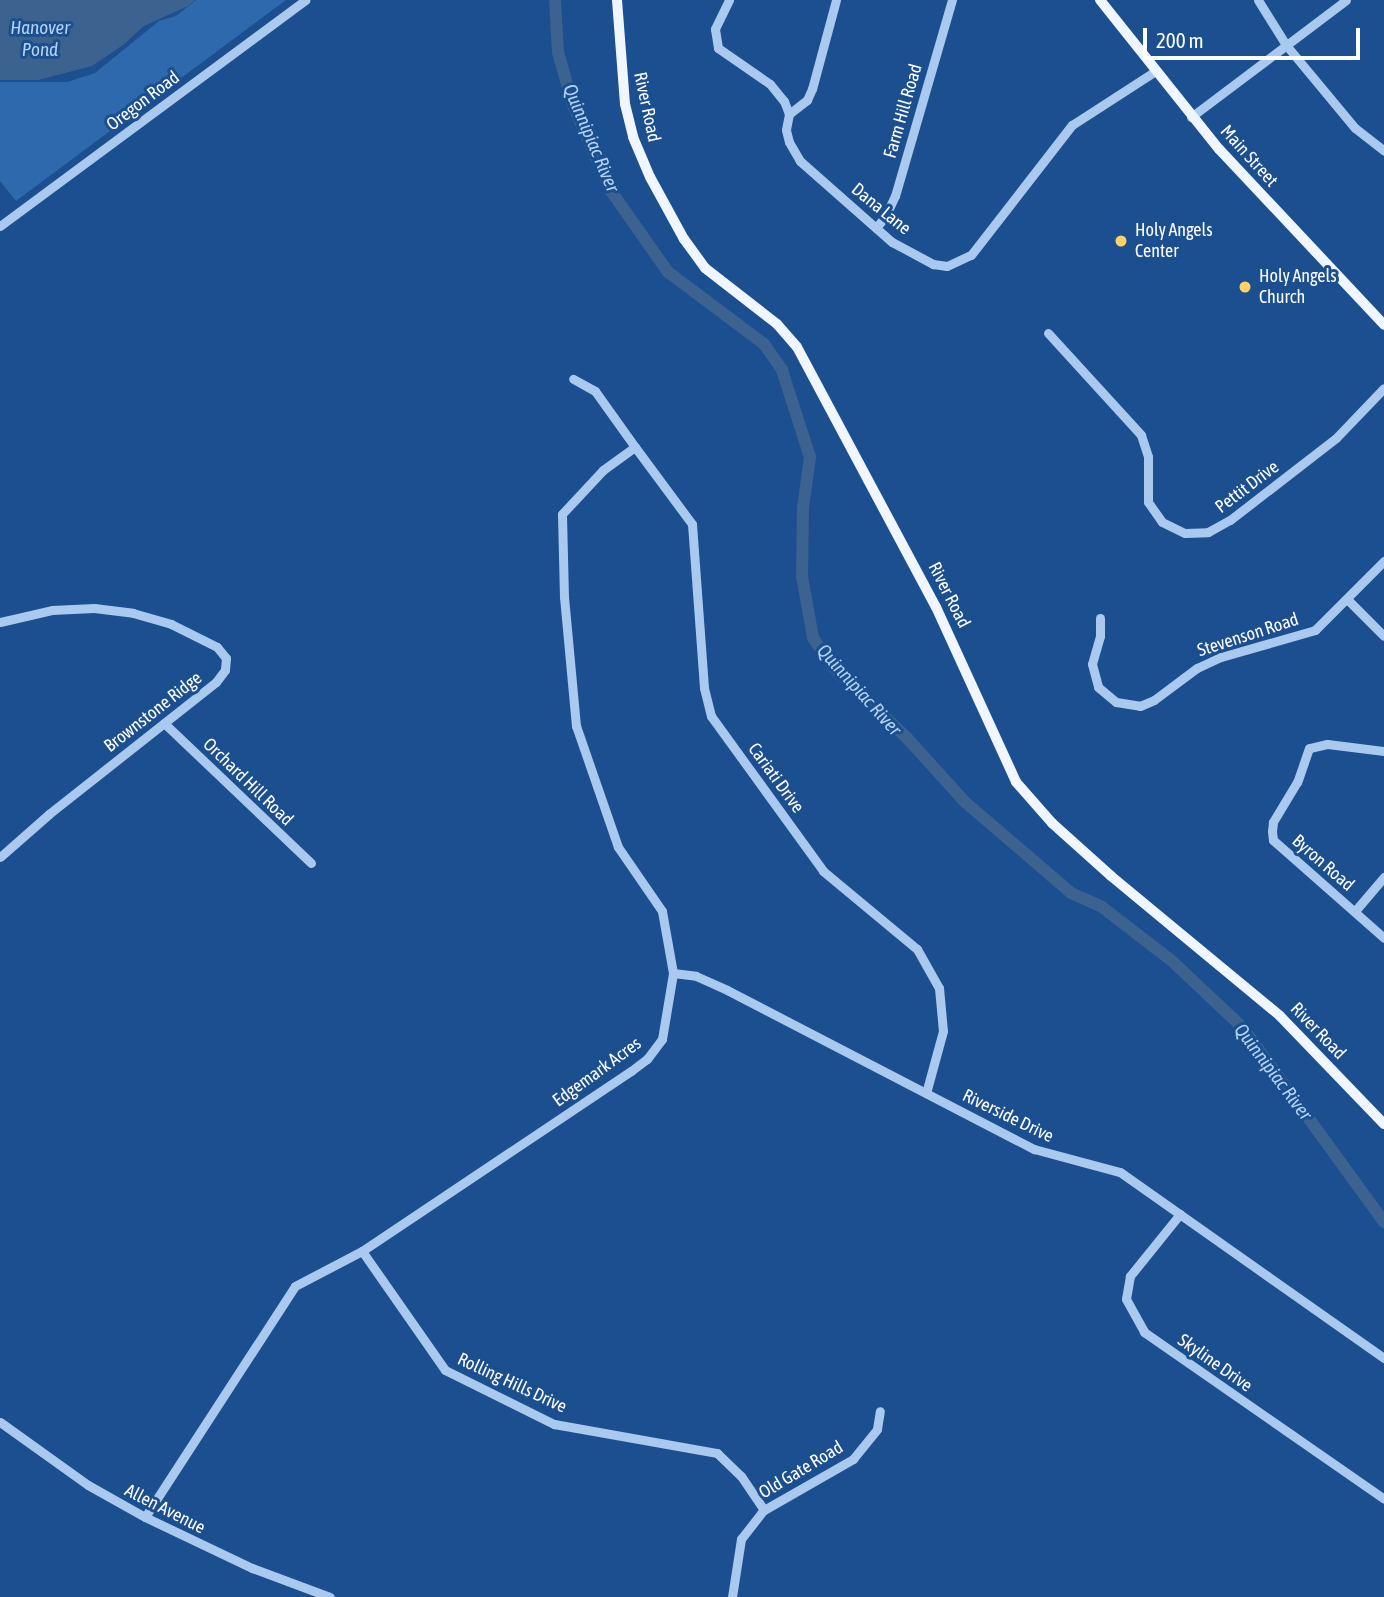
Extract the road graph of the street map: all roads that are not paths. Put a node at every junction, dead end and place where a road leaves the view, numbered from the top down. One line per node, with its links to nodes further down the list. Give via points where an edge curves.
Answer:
1 (305, 0): 14 (street, Oregon Road)
2 (617, 0): 35 (main road, River Road, via 625,104 640,155 660,196 705,268 777,324 797,347 936,607 1016,782 1102,869 1280,1016)
3 (729, 0): 11 (street, Dana Lane, via 715,29 718,48 770,84)
4 (836, 0): 11 (street, via 812,89 807,100)
5 (952, 0): 15 (street, Farm Hill Road, via 895,196)
6 (1100, 0): 10 (main road, Main Street)
7 (1258, 0): 9 (street)
8 (1346, 0): 9 (street)
9 (1286, 45): 12 (street); 13 (street, via 1355,128)
10 (1154, 72): 12 (main road, Main Street); 15 (street, Dana Lane, via 1072,125 979,247 961,262 933,264)
11 (789, 114): 15 (street, Dana Lane, via 786,130 800,161)
12 (1191, 117): 16 (main road, Main Street)
13 (1384, 151)
14 (0, 226)
15 (876, 228)
16 (1384, 325)
17 (1048, 333): 19 (street, Pettit Drive, via 1140,435 1148,457 1148,502 1162,522 1185,533 1208,531 1230,520 1336,438)
18 (573, 379): 20 (street, via 595,391)
19 (1384, 388)
20 (635, 447): 33 (street, Edgemark Acres, via 603,470 562,514 564,597 576,726 618,847 662,911); 34 (street, Cariati Drive, via 692,524 704,688 711,716 823,871 916,949 939,988 943,1031)
21 (1384, 561): 22 (street, Stevenson Road)
22 (1347, 599): 23 (street, Stevenson Road, via 1315,630 1209,663 1140,706 1116,702 1098,687 1092,664); 25 (street)
23 (1100, 618)
24 (0, 622): 26 (street, Brownstone Ridge, via 52,610 133,612 218,647 226,658 225,670)
25 (1384, 636)
26 (164, 723): 28 (street, Brownstone Ridge); 29 (street, Orchard Hill Road)
27 (1384, 751): 31 (street, Byron Road, via 1327,744 1309,748 1297,782 1273,822 1273,840)
28 (0, 857)
29 (311, 863)
30 (1384, 877): 31 (street)
31 (1354, 911): 32 (street, Byron Road)
32 (1384, 938)
33 (673, 972): 34 (street, Riverside Drive, via 727,990); 37 (street, Edgemark Acres, via 662,1039 647,1059)
34 (926, 1093): 36 (street, Riverside Drive, via 1034,1149 1120,1172)
35 (1384, 1124)
36 (1180, 1214): 38 (street, Riverside Drive); 41 (street, Skyline Drive, via 1130,1276 1126,1299 1144,1332)
37 (362, 1251): 42 (street, Rolling Hills Drive, via 445,1370 554,1424 716,1453 741,1476); 43 (street, Edgemark Acres, via 295,1286)
38 (1384, 1358)
39 (880, 1411): 42 (street, Old Gate Road, via 877,1429 853,1459)
40 (0, 1422): 43 (street, Allen Avenue, via 88,1485)
41 (1384, 1499)
42 (764, 1510): 45 (street, Old Gate Road, via 741,1539)
43 (145, 1517): 44 (street, Allen Avenue, via 252,1568)
44 (330, 1597)
45 (733, 1597)

